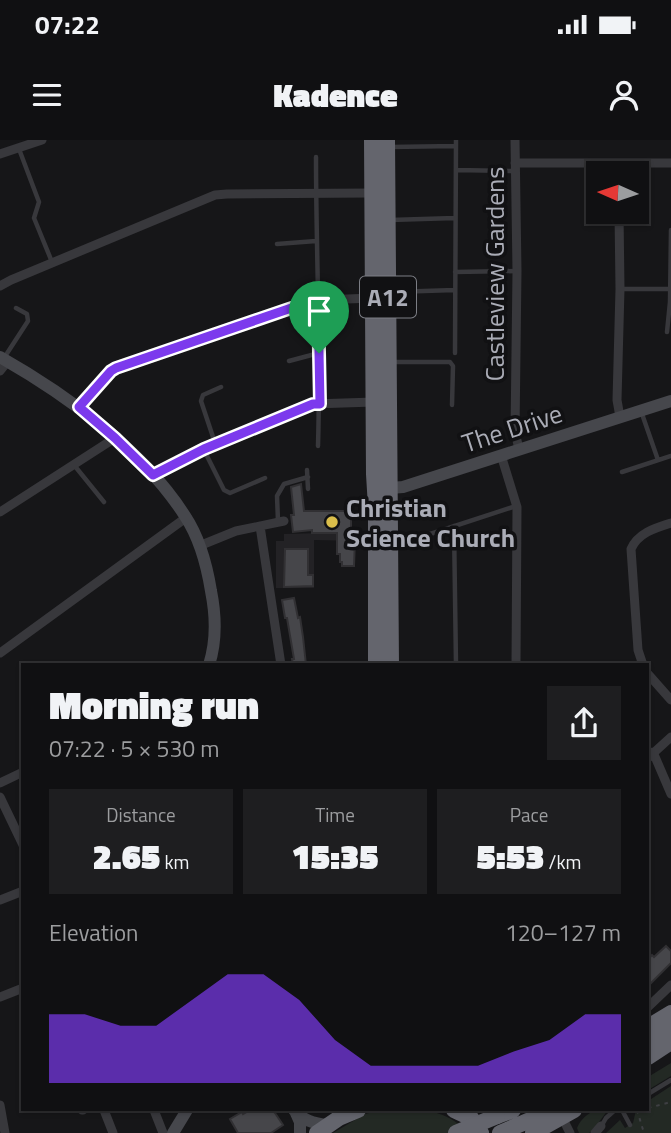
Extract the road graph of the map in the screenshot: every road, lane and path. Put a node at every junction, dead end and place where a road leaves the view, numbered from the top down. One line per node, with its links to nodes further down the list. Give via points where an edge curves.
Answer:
1 (42, 140): 6 (street)
2 (372, 140): 15 (highway, A12)
3 (515, 140): 11 (street, Castleview Gardens)
4 (456, 143): 5 (lane); 13 (lane)
5 (387, 144): 17 (highway, A12)
6 (19, 148): 7 (street); 22 (lane, via 39,202 34,218)
7 (0, 154)
8 (316, 157): 14 (lane)
9 (671, 163): 10 (street)
10 (649, 165)
11 (514, 167): 12 (street); 13 (lane); 23 (street, Castleview Gardens)
12 (586, 168)
13 (456, 170): 16 (lane)
14 (316, 193): 15 (street); 20 (lane); 22 (street, via 215,195)
15 (372, 193): 29 (highway, A12)
16 (455, 218): 17 (lane); 24 (lane)
17 (388, 220): 29 (highway, A12)
18 (619, 224): 26 (street)
19 (671, 230): 27 (lane)
20 (316, 241): 21 (lane); 30 (lane)
21 (277, 244)
22 (52, 262): 25 (street)
23 (517, 271): 24 (lane); 50 (street, Castleview Gardens, via 515,432)
24 (455, 272): 28 (lane)
25 (0, 286)
26 (620, 289): 27 (lane); 45 (street, via 617,400)
27 (670, 289): 32 (lane)
28 (455, 290): 29 (lane); 34 (lane)
29 (381, 295): 30 (street); 37 (highway, A12); 40 (highway, A12)
30 (318, 300): 33 (lane); 43 (street, via 116,368)
31 (16, 308): 36 (lane, via 27,314 28,321)
32 (667, 332)
33 (319, 353): 35 (lane); 41 (lane)
34 (455, 353)
35 (289, 361)
36 (3, 362): 43 (street)
37 (389, 362): 42 (lane, via 450,362); 60 (highway, A12)
38 (221, 387): 47 (lane, via 203,395 201,401)
39 (671, 401): 44 (street, The Drive)
40 (374, 402): 41 (street); 64 (highway, A12)
41 (320, 404): 47 (street); 48 (lane)
42 (452, 405)
43 (79, 407): 46 (street)
44 (641, 410): 45 (street, The Drive); 53 (lane)
45 (621, 417): 50 (street, The Drive)
46 (115, 438): 54 (street); 57 (street)
47 (216, 444): 49 (street)
48 (318, 446)
49 (204, 449): 57 (street); 59 (lane, via 224,490 230,493)
50 (519, 449): 51 (street, The Drive)
51 (501, 455): 60 (street, The Drive); 63 (street)
52 (671, 456): 53 (lane)
53 (658, 460): 56 (lane)
54 (73, 464): 62 (lane); 65 (street)
55 (307, 470): 58 (lane)
56 (622, 472)
57 (153, 475): 66 (street)
58 (307, 477): 61 (lane); 67 (lane, via 284,484 276,496)
59 (265, 478)
60 (390, 488): 64 (street); 71 (highway, A12)
61 (307, 489)
62 (104, 502)
63 (517, 506): 70 (lane); 79 (street)
64 (376, 507): 76 (highway, A12)
65 (0, 512)
66 (187, 517): 72 (street); 73 (street)
67 (281, 522): 69 (street)
68 (671, 523): 80 (street, via 651,529 635,540 631,549)
69 (260, 526): 72 (street); 75 (street)
70 (454, 526): 71 (lane); 78 (lane)
71 (391, 540): 77 (highway, A12)
72 (199, 546): 74 (street, via 215,624)
73 (0, 653)
74 (210, 663)
75 (281, 663)
76 (376, 663)
77 (391, 663)
78 (456, 663)
79 (516, 663)
80 (642, 663)
81 (649, 675): 82 (street)
82 (671, 700)
83 (671, 737): 84 (street)
84 (650, 755): 87 (street)
85 (21, 773): 86 (street)
86 (0, 783)
87 (671, 794)
88 (0, 797): 89 (street)
89 (21, 841)
90 (21, 892): 91 (street)
91 (0, 900)
92 (671, 985): 95 (street)
93 (21, 989): 94 (street)
94 (0, 997)
95 (649, 1006)
96 (671, 1013): 97 (highway)
97 (649, 1026)
98 (671, 1027): 99 (highway)
99 (649, 1040)
100 (671, 1042): 102 (highway)
101 (671, 1053): 103 (highway)
102 (649, 1056)
103 (649, 1066)
104 (671, 1080): 105 (lane)
105 (649, 1093)
106 (671, 1102): 108 (path)
107 (0, 1105): 124 (street)
108 (649, 1108)
109 (104, 1111): 125 (street)
110 (154, 1111): 126 (street)
111 (186, 1111): 127 (street)
112 (295, 1111): 122 (street); 128 (street)
113 (354, 1111): 122 (highway)
114 (458, 1111): 130 (highway, via 471,1118)
115 (512, 1111): 121 (highway)
116 (614, 1111): 123 (lane)
117 (623, 1111): 120 (lane)
118 (638, 1111): 133 (path)
119 (563, 1112): 121 (highway); 131 (highway); 132 (street)
120 (630, 1125)
121 (500, 1127): 129 (highway, bridge)
122 (323, 1129)
123 (598, 1129)
124 (5, 1133)
125 (113, 1133)
126 (163, 1133)
127 (173, 1133)
128 (300, 1133)
129 (456, 1133)
130 (481, 1133)
131 (533, 1133)
132 (570, 1133)
133 (645, 1133)

